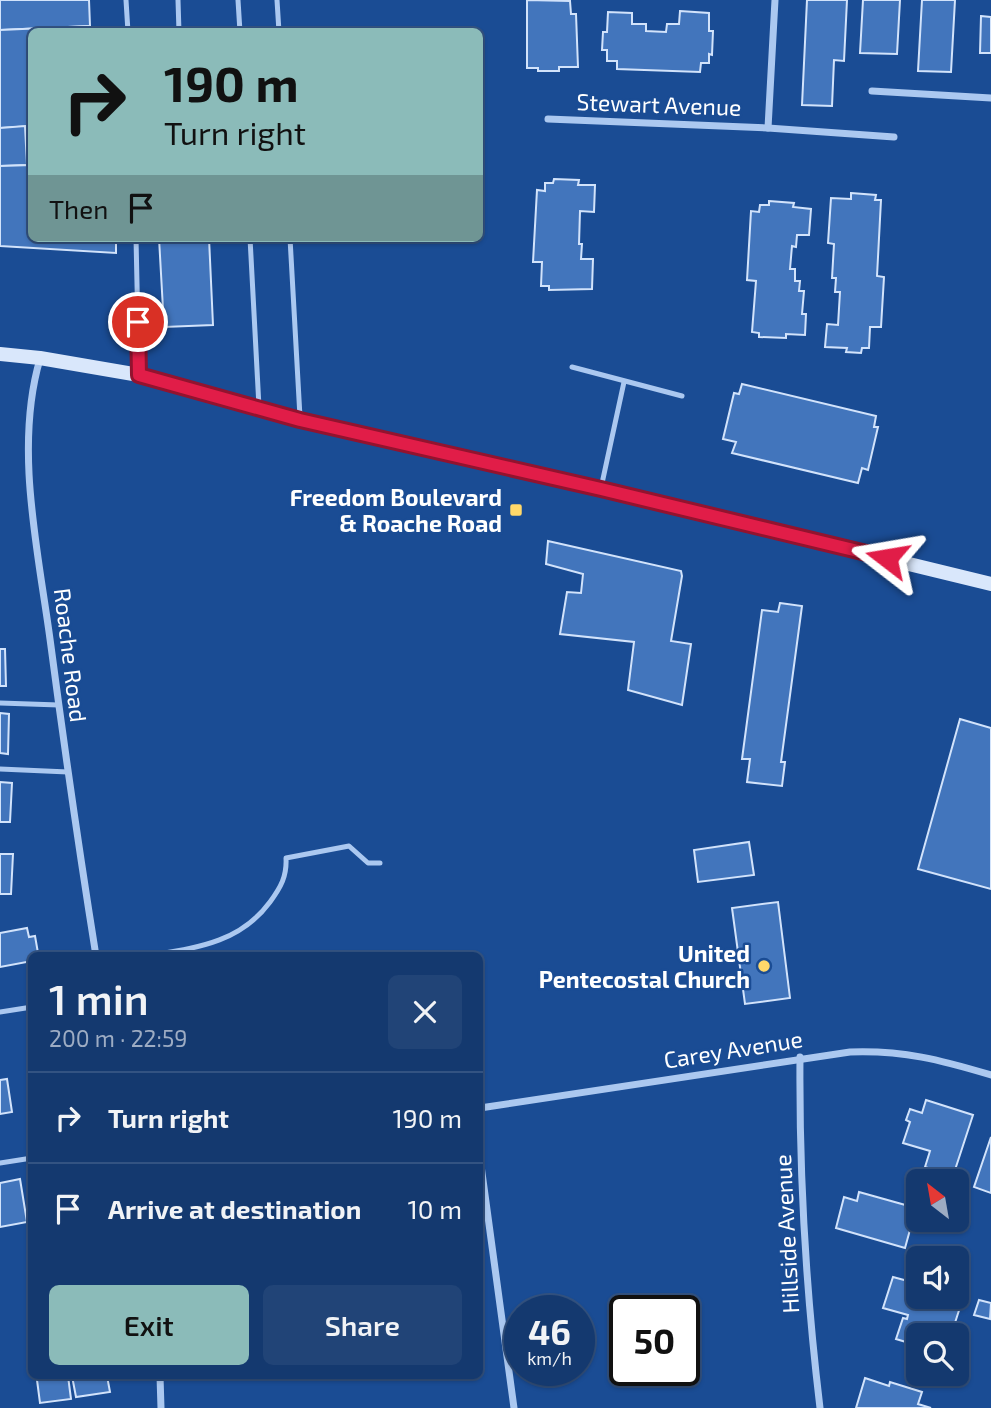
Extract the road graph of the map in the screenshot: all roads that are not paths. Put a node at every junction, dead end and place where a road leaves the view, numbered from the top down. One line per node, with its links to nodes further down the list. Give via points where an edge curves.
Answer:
1 (126, 0): 6 (lane)
2 (178, 0): 7 (lane)
3 (238, 0): 8 (lane)
4 (277, 0): 9 (lane)
5 (775, 0): 13 (street, Stewart Avenue)
6 (128, 28)
7 (179, 28)
8 (240, 28)
9 (279, 28)
10 (872, 91): 11 (street)
11 (991, 98)
12 (548, 119): 13 (street, Stewart Avenue)
13 (768, 128): 14 (street, Stewart Avenue)
14 (894, 137)
15 (136, 242): 21 (lane)
16 (250, 242): 24 (lane)
17 (290, 242): 25 (lane)
18 (0, 354): 19 (main road)
19 (40, 358): 21 (main road); 29 (street, Roache Road, via 29,408 29,457)
20 (572, 367): 22 (lane)
21 (139, 375): 24 (main road)
22 (624, 382): 23 (lane); 26 (lane)
23 (682, 396)
24 (259, 407): 25 (main road)
25 (300, 420): 26 (main road)
26 (601, 489): 27 (main road)
27 (991, 584)
28 (0, 703): 29 (lane)
29 (59, 705): 31 (street, Roache Road)
30 (0, 769): 31 (lane)
31 (68, 772): 33 (street, Roache Road)
32 (380, 863): 34 (lane, via 368,863 349,846 286,858 282,884 248,925 208,946)
33 (95, 952)
34 (171, 952)
35 (28, 1008): 36 (lane)
36 (0, 1012)
37 (800, 1057): 38 (street, Carey Avenue, via 886,1050); 39 (street, Carey Avenue); 46 (street, Hillside Avenue, via 805,1242)
38 (991, 1075)
39 (483, 1108)
40 (28, 1159): 41 (lane)
41 (0, 1163)
42 (483, 1180): 45 (street)
43 (160, 1379): 44 (street)
44 (162, 1408)
45 (514, 1408)
46 (820, 1408)

